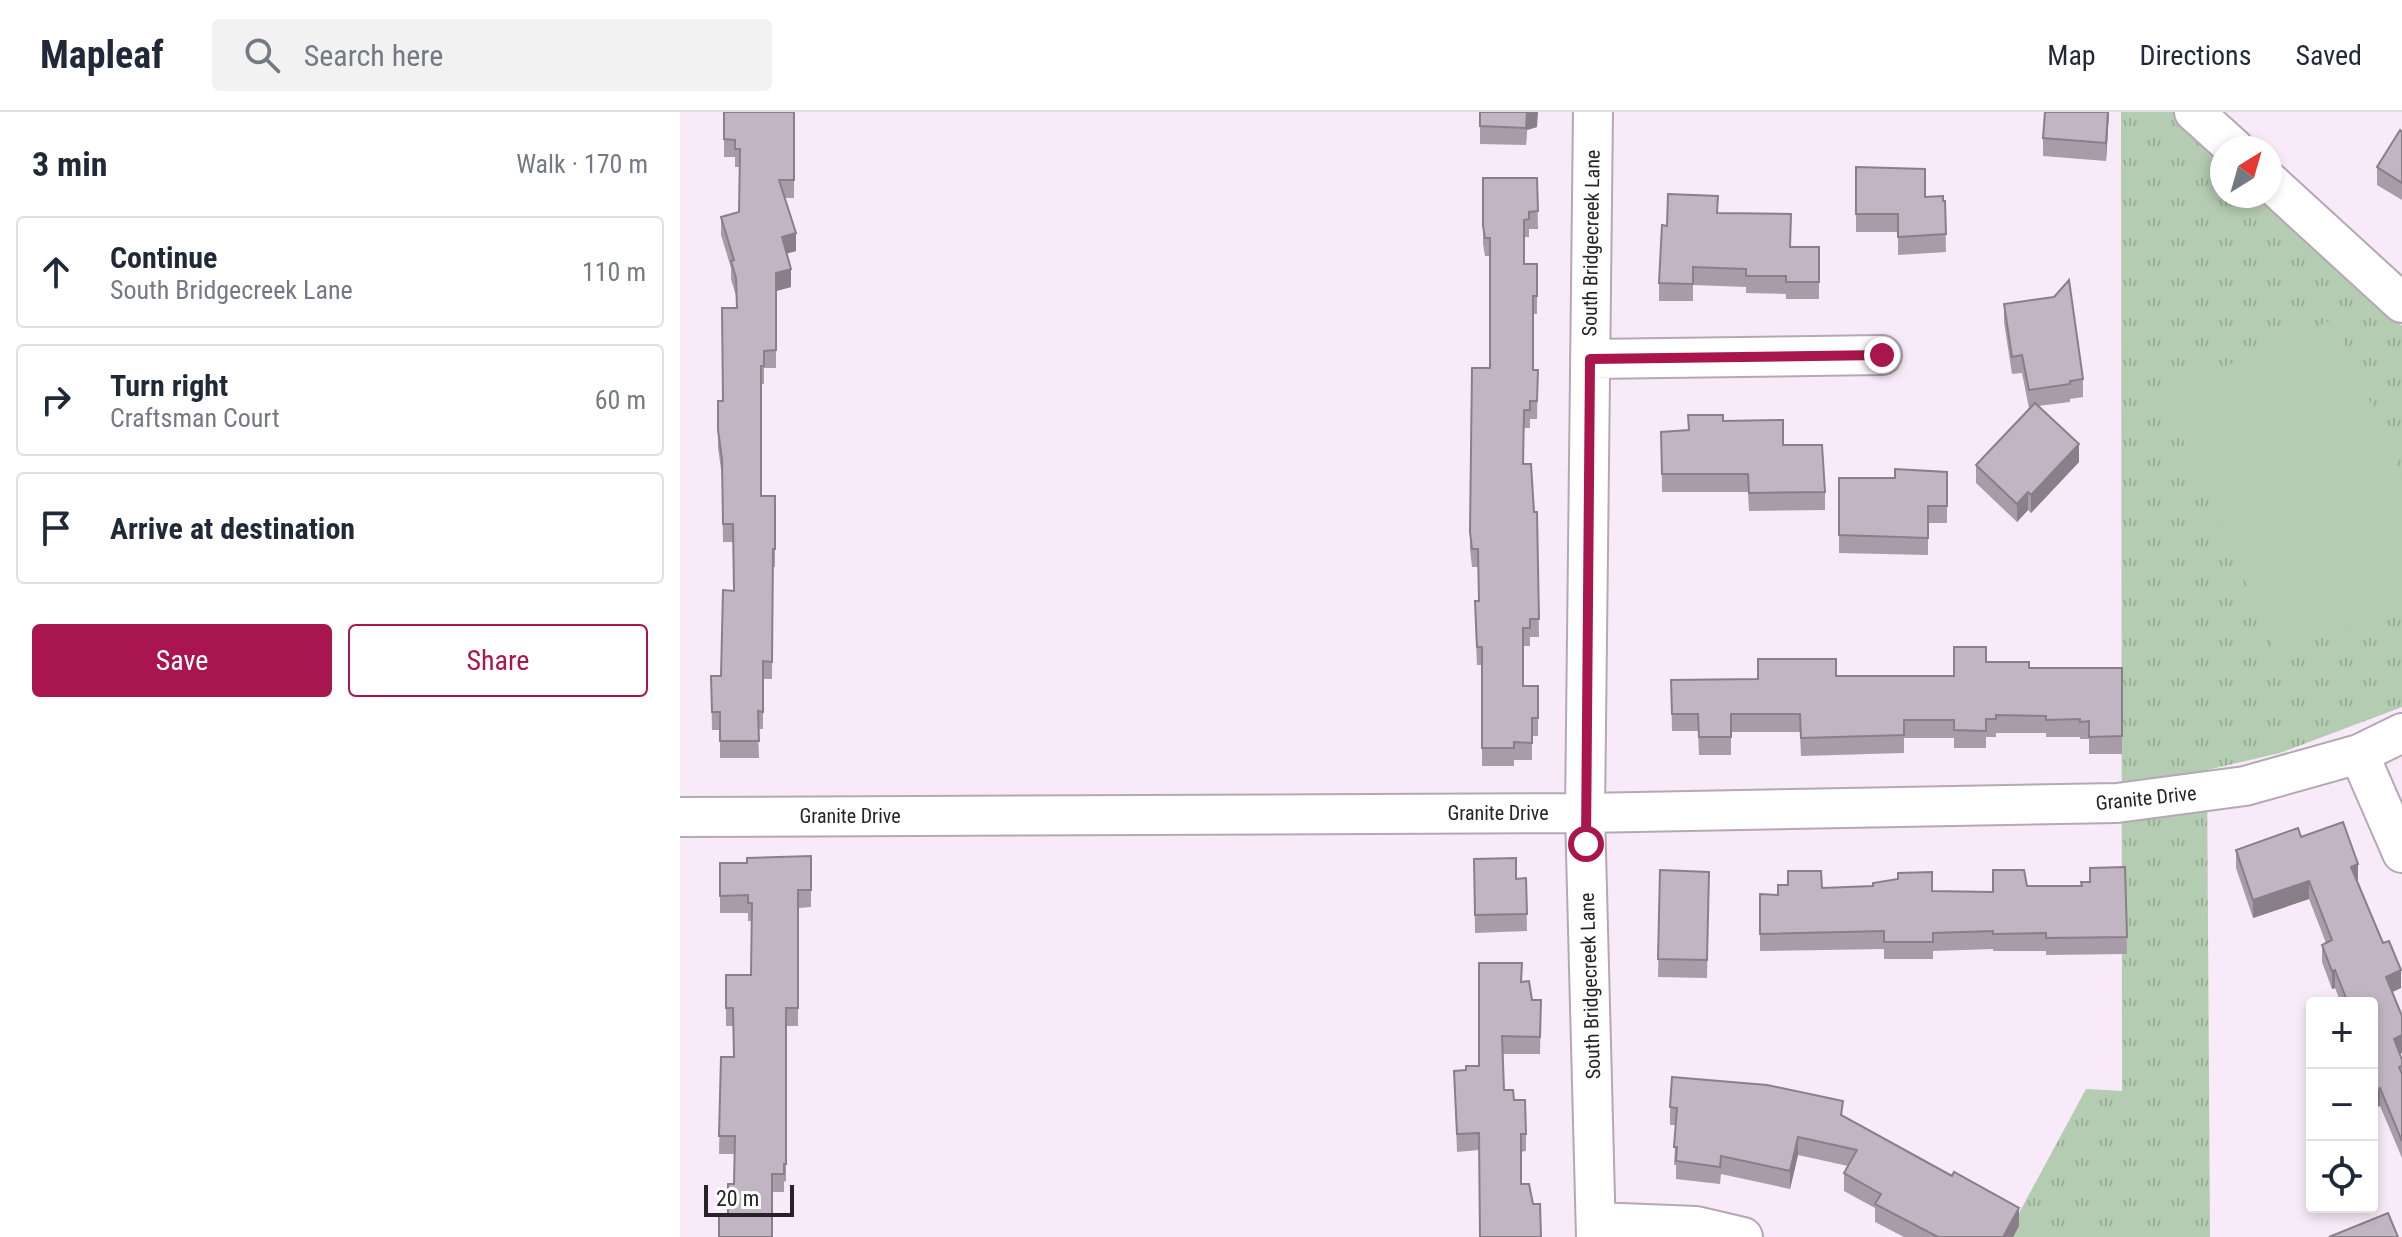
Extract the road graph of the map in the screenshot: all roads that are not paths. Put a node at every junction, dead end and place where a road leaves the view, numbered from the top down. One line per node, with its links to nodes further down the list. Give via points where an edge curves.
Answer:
1 (1593, 112): 7 (street, South Bridgecreek Lane)
2 (2194, 112): 3 (street)
3 (2221, 136)
4 (2282, 193): 5 (street)
5 (2402, 303)
6 (1882, 355): 7 (street)
7 (1590, 359): 10 (street, South Bridgecreek Lane)
8 (2402, 733): 9 (street, Granite Drive)
9 (2359, 754): 10 (street, Granite Drive, via 2245,786 2117,803); 12 (street)
10 (1585, 813): 11 (street, Granite Drive); 13 (street, South Bridgecreek Lane)
11 (680, 817)
12 (2402, 853)
13 (1596, 1230): 14 (street, via 1696,1226)
14 (1743, 1237)

